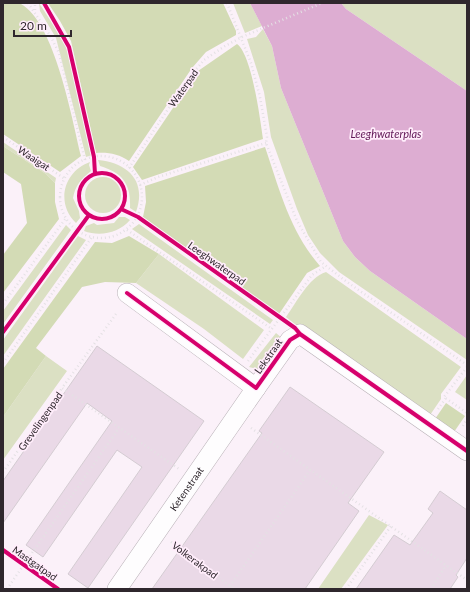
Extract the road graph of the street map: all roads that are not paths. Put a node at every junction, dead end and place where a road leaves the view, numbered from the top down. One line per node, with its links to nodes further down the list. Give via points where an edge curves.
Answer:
1 (126, 293): 2 (street, Lekstraat)
2 (256, 388): 3 (street, Lekstraat, via 290,340 300,334); 4 (street, Ketenstraat)
3 (467, 451)
4 (117, 589)

